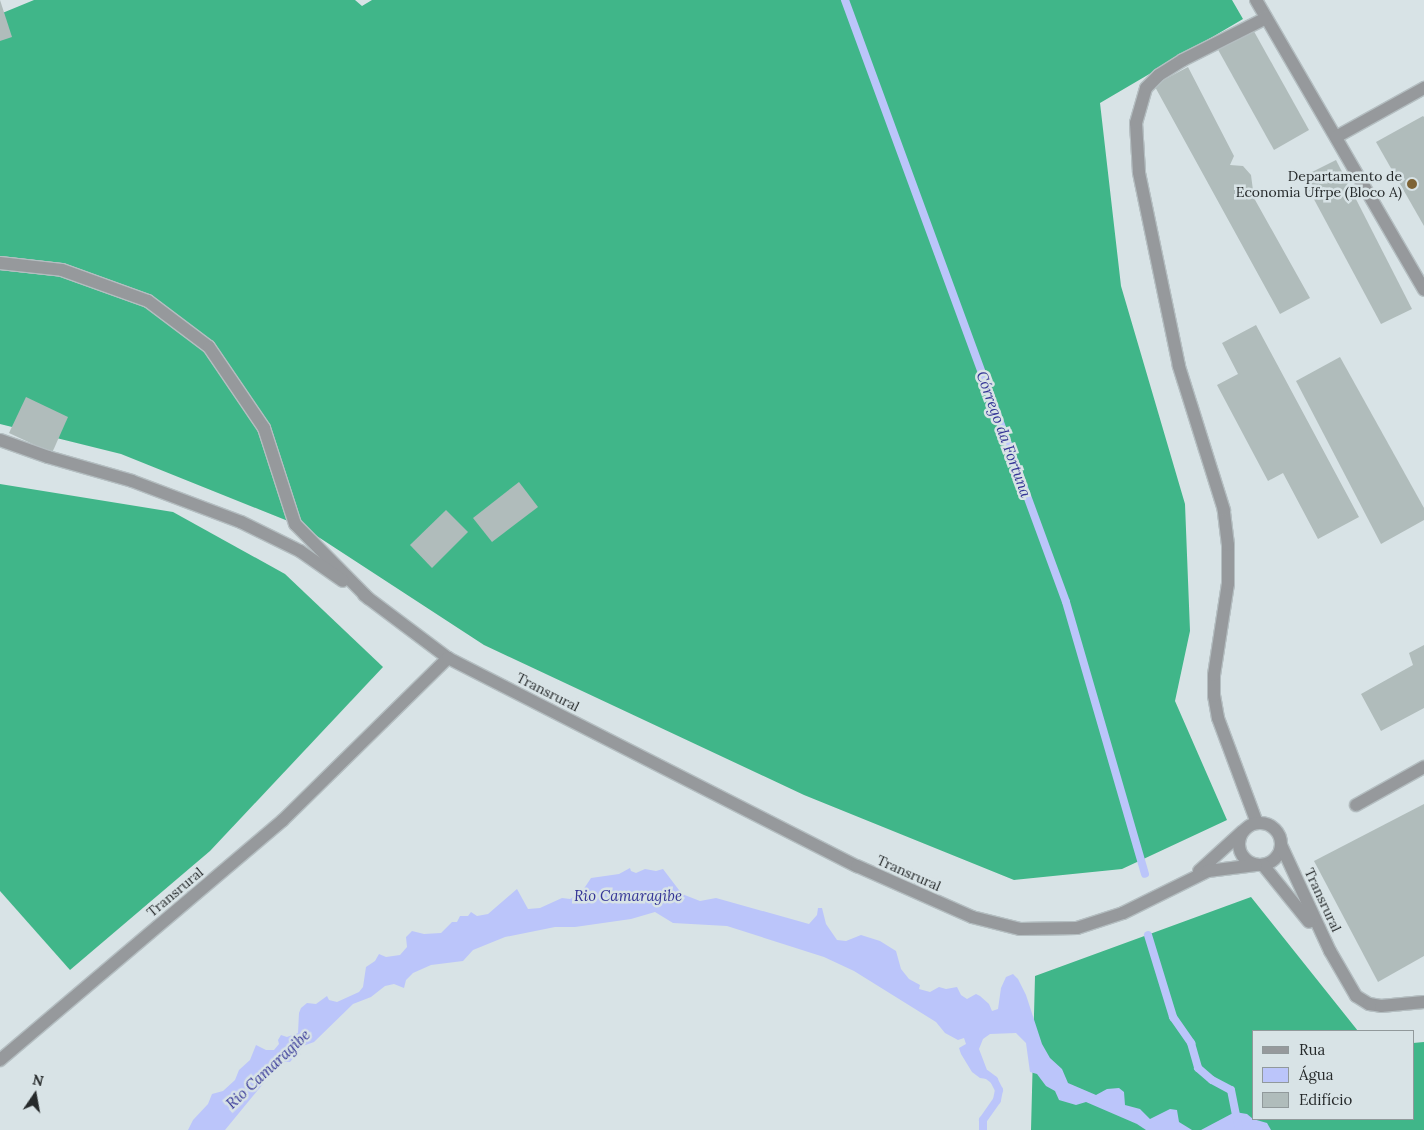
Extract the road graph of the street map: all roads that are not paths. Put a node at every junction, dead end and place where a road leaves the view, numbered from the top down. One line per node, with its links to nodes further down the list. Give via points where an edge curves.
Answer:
1 (1256, 0): 2 (lane)
2 (1266, 18): 4 (lane); 12 (lane, via 1159,75 1146,88 1136,123 1139,172 1179,366 1224,510 1228,584 1214,675 1214,696)
3 (1424, 88): 4 (lane)
4 (1336, 137): 6 (lane)
5 (0, 263): 8 (lane, via 62,270 148,300 209,347 264,428 295,524)
6 (1424, 290)
7 (0, 440): 8 (lane, via 132,481 241,522 300,551)
8 (369, 599): 9 (lane)
9 (448, 658): 15 (lane, Transrural, via 857,866 972,917 1020,929 1077,928 1123,914); 18 (lane, Transrural, via 282,822)
10 (1424, 767): 11 (lane)
11 (1356, 805)
12 (1252, 826): 13 (lane, Transrural, via 1274,829); 14 (lane, via 1242,833 1239,846 1244,858); 15 (lane, Transrural)
13 (1281, 845): 14 (lane, via 1276,858); 16 (lane, Transrural)
14 (1260, 865): 15 (lane, Transrural, via 1208,871); 16 (lane, Transrural)
15 (1187, 881)
16 (1330, 951): 17 (lane, via 1356,996 1369,1004)
17 (1424, 1002)
18 (0, 1060)

